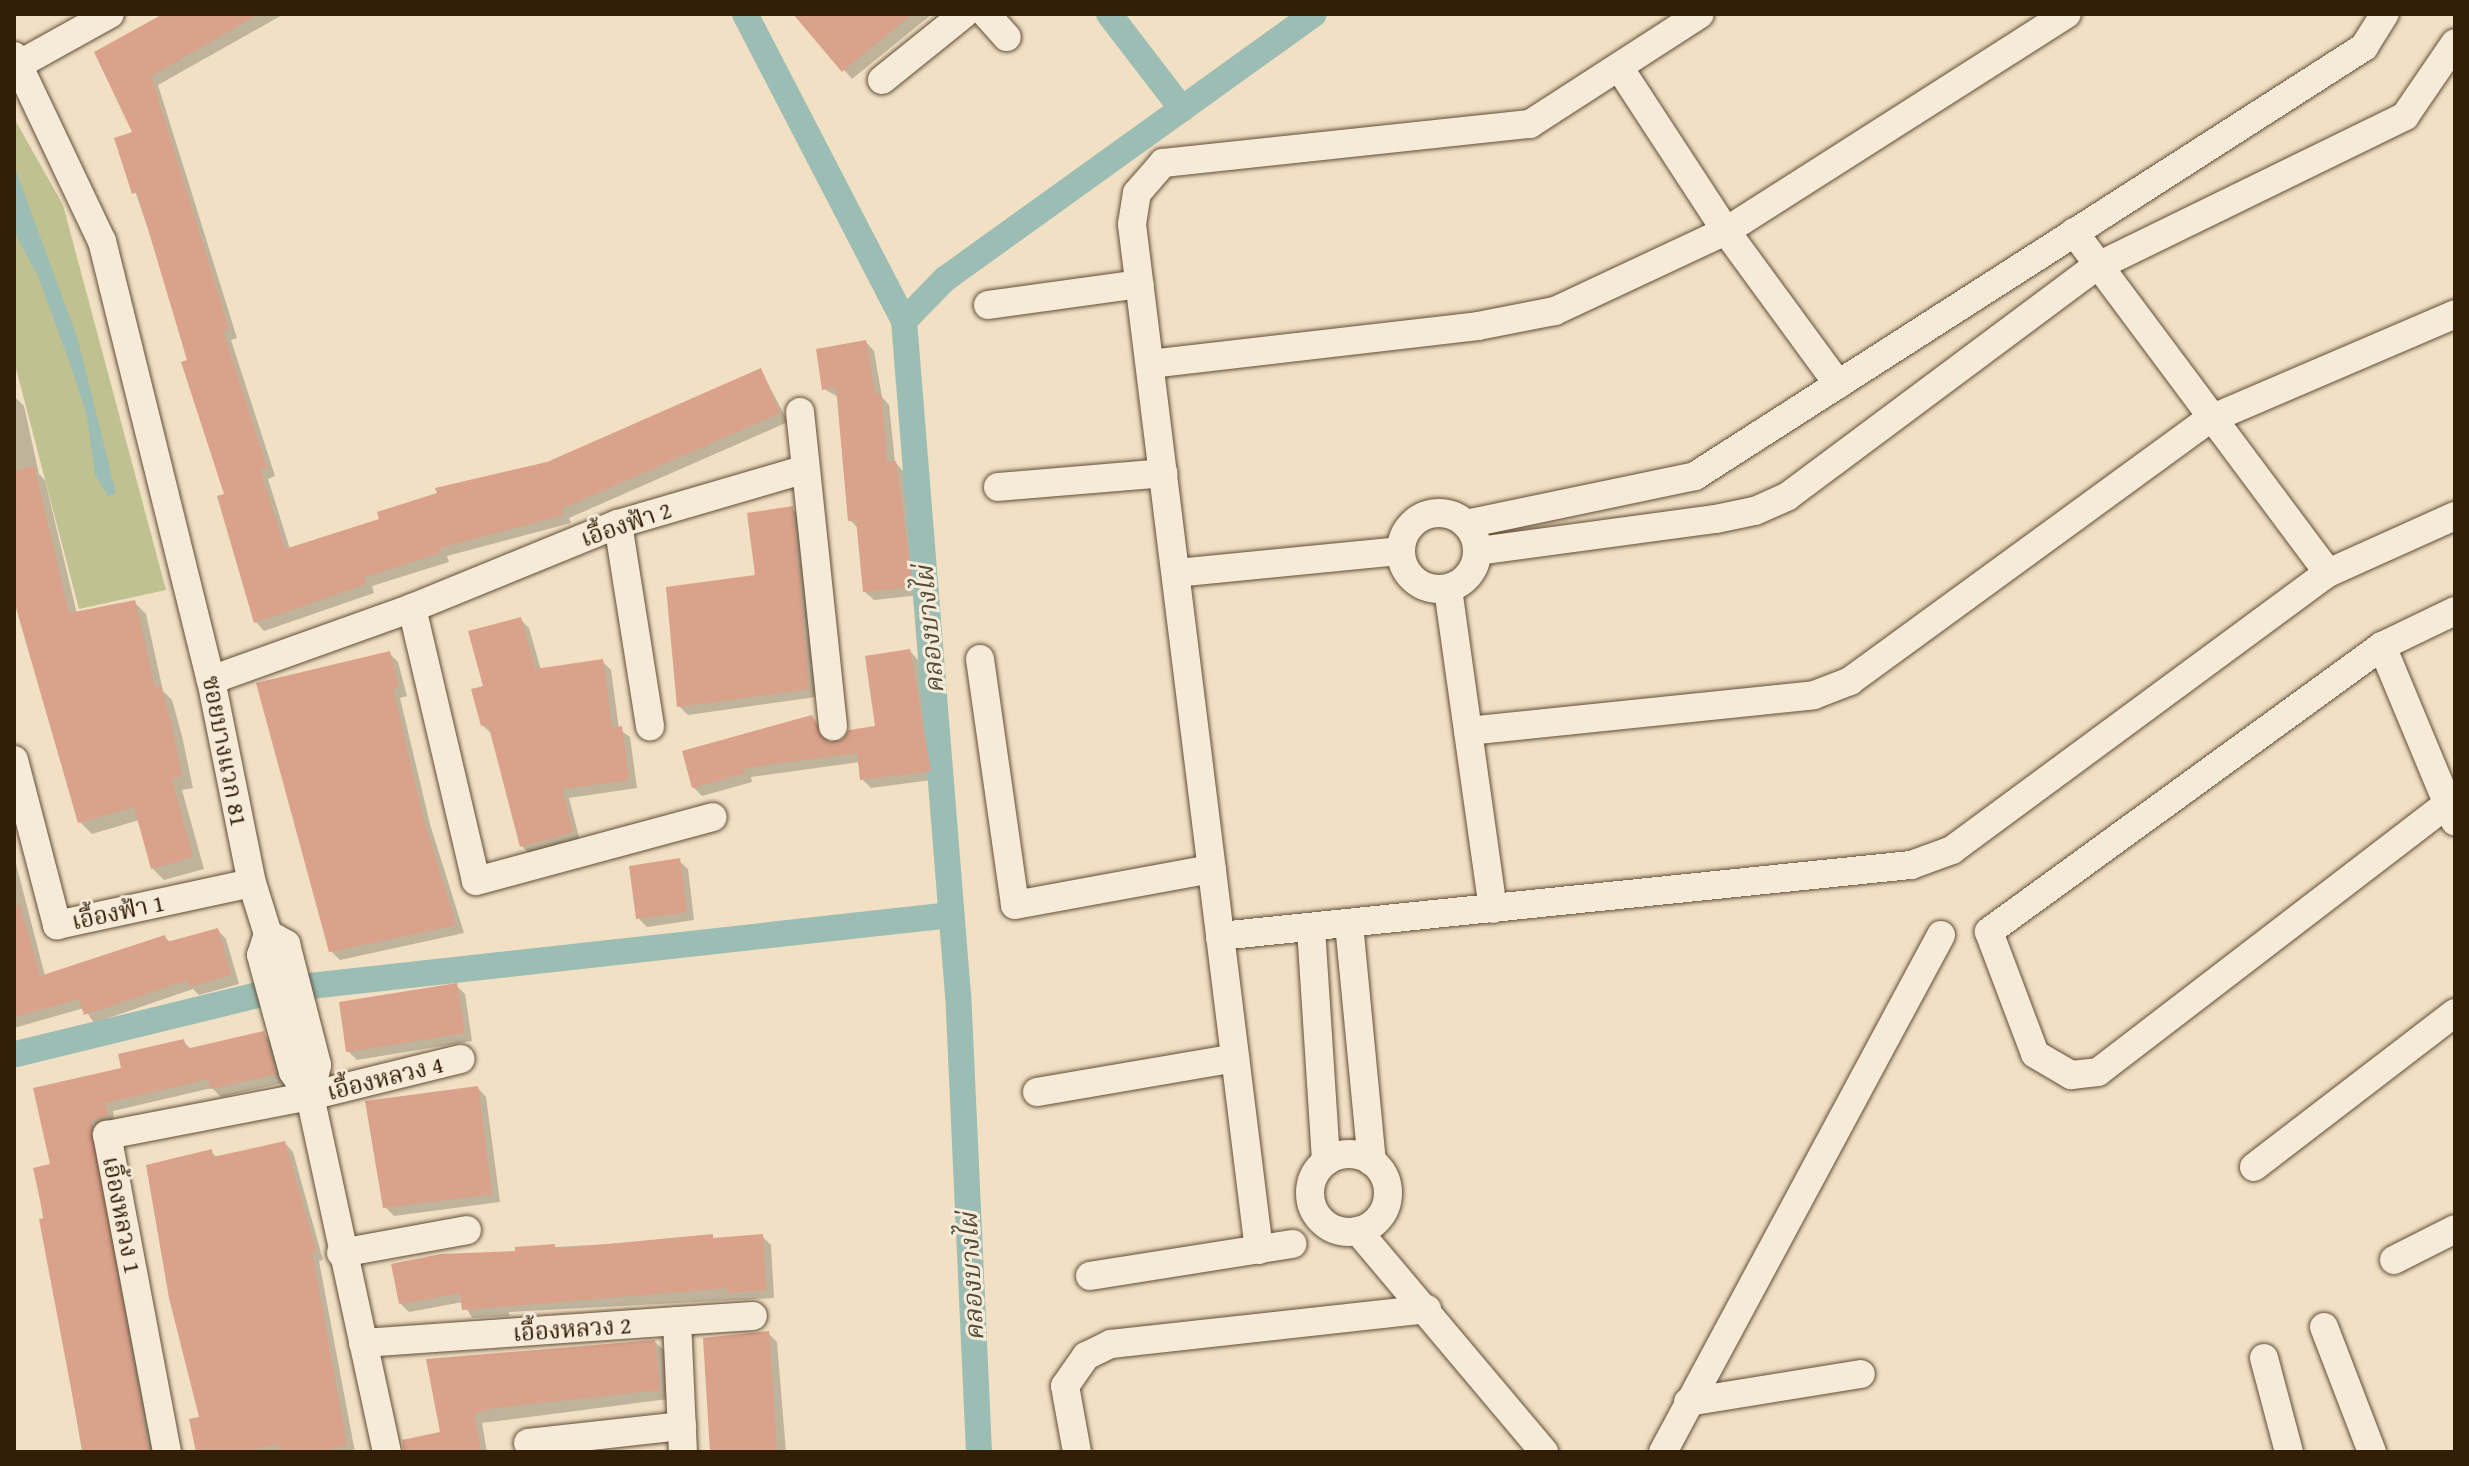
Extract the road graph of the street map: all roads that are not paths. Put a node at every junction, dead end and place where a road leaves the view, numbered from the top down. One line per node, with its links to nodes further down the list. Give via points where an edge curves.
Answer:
1 (110, 14): 9 (street)
2 (964, 14): 11 (street)
3 (986, 14): 7 (street)
4 (1700, 14): 10 (street)
5 (2067, 14): 12 (street)
6 (2385, 14): 13 (street, via 2364,47)
7 (1007, 37)
8 (2455, 43): 14 (street, via 2405,116)
9 (16, 60): 37 (street, ซอยบางแวก 81, via 102,241)
10 (1619, 67): 12 (street); 15 (street, via 1530,124 1163,163 1137,193 1132,224)
11 (882, 80)
12 (1726, 231): 18 (street, via 1555,311 1478,326); 19 (street)
13 (2074, 232): 14 (street); 19 (street)
14 (2099, 265): 21 (street); 29 (street, via 1777,501 1716,519)
15 (1140, 284): 16 (street); 18 (street)
16 (988, 305)
17 (2455, 314): 21 (street)
18 (1150, 364): 23 (street)
19 (1838, 384): 27 (street, via 1695,476)
20 (800, 412): 22 (street)
21 (2212, 418): 31 (street); 40 (street, via 1850,681 1814,695)
22 (803, 470): 26 (street, เอื้องฟ้า 2); 39 (street)
23 (1163, 473): 24 (street); 30 (street)
24 (998, 487)
25 (2455, 516): 31 (street)
26 (618, 524): 33 (street, เอื้องฟ้า 2); 38 (street)
27 (1466, 524): 28 (street, via 1444,513 1419,518 1409,527); 29 (street)
28 (1400, 551): 30 (street); 32 (street, via 1415,582)
29 (1478, 551): 32 (street, via 1469,575)
30 (1176, 573): 44 (street)
31 (2328, 573): 46 (street, via 1952,850 1911,865)
32 (1448, 589): 40 (street)
33 (412, 608): 37 (street, เอื้องฟ้า 2); 43 (street, via 476,881)
34 (2455, 611): 35 (street)
35 (2382, 646): 42 (street); 42 (street, via 1989,932 2035,1054 2071,1075 2098,1072)
36 (980, 659): 44 (street, via 1015,905)
37 (211, 680): 45 (street, ซอยบางแวก 81)
38 (650, 726)
39 (833, 726)
40 (1468, 731): 46 (street)
41 (14, 760): 45 (street, เอื้องฟ้า 1, via 57,925)
42 (2452, 807)
43 (713, 817)
44 (1212, 869): 50 (street)
45 (252, 883): 55 (street, ซอยบางแวก 81)
46 (1493, 909): 47 (street)
47 (1349, 924): 48 (street); 57 (street)
48 (1311, 928): 50 (street); 56 (street)
49 (1941, 935): 74 (street)
50 (1220, 936): 52 (street)
51 (2455, 1013): 58 (street)
52 (1235, 1058): 54 (street); 63 (street)
53 (461, 1059): 55 (street, เอื้องหลวง 4)
54 (1037, 1092)
55 (310, 1096): 64 (street); 77 (street, เอิ้องหลวง 1, via 107,1135)
56 (1326, 1162): 57 (street, via 1349,1154); 61 (street, via 1311,1184 1314,1210 1332,1229)
57 (1372, 1162): 61 (street, via 1386,1182 1386,1207 1380,1218)
58 (2254, 1167)
59 (2455, 1229): 65 (street)
60 (467, 1230): 64 (street)
61 (1358, 1231): 67 (street)
62 (1292, 1244): 63 (street)
63 (1259, 1250): 66 (street)
64 (341, 1253): 71 (street)
65 (2394, 1260)
66 (1090, 1276)
67 (1427, 1309): 79 (street, via 1111,1344 1086,1356 1065,1386); 80 (street)
68 (753, 1316): 69 (street, เอื้องหลวง 2)
69 (677, 1321): 71 (street, เอื้องหลวง 2); 75 (street)
70 (2324, 1327): 83 (street)
71 (363, 1343): 78 (street)
72 (2264, 1358): 82 (street)
73 (1861, 1374): 74 (street)
74 (1688, 1402): 81 (street)
75 (683, 1439): 76 (street)
76 (528, 1443)
77 (167, 1452)
78 (387, 1452)
79 (1077, 1452)
80 (1544, 1452)
81 (1663, 1452)
82 (2289, 1452)
83 (2372, 1452)

